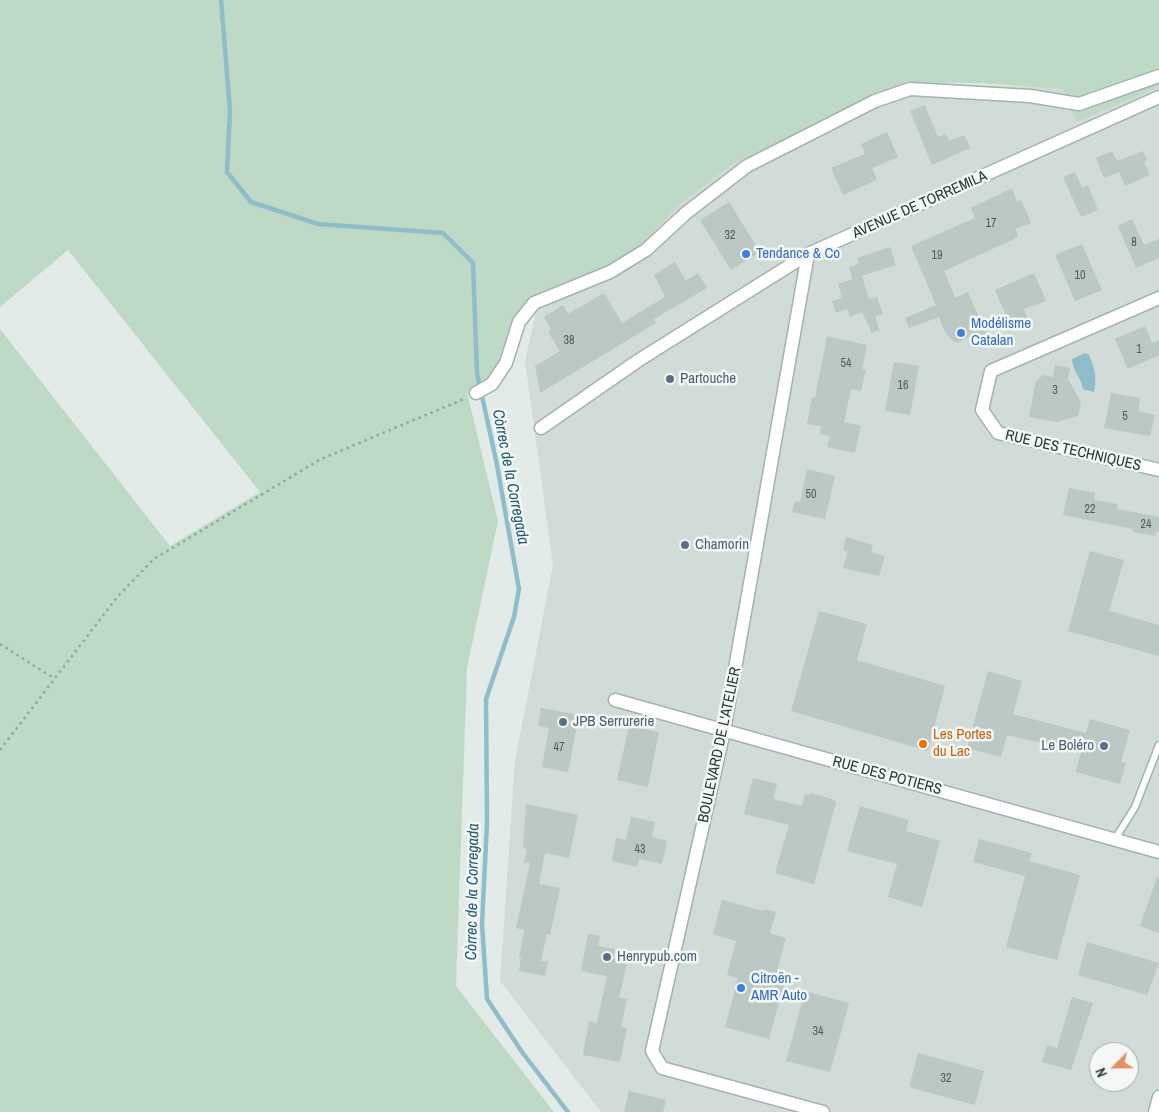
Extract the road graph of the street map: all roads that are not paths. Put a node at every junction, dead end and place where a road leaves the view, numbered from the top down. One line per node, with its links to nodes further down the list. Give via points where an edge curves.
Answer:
1 (1159, 76): 5 (street, via 1079,104 1030,96 910,89 875,100 747,166 686,213 646,250 610,272 534,303 519,322 506,363)
2 (1159, 97): 3 (street, AVENUE DE TORREMILA)
3 (808, 254): 6 (street, AVENUE DE TORREMILA, via 638,360); 9 (street, BOULEVARD DE L'ATELIER)
4 (1159, 298): 7 (street, RUE DES TECHNIQUES, via 991,371 982,410 998,433)
5 (482, 390)
6 (540, 428)
7 (1159, 470)
8 (615, 700): 9 (street, RUE DES POTIERS)
9 (724, 731): 11 (street, RUE DES POTIERS); 14 (street, BOULEVARD DE L'ATELIER, via 652,1051 662,1068)
10 (1159, 745): 11 (lane, via 1134,807)
11 (1115, 840): 12 (street, RUE DES POTIERS)
12 (1159, 852)
13 (1159, 1097): 15 (street)
14 (823, 1112)
15 (1155, 1112)

